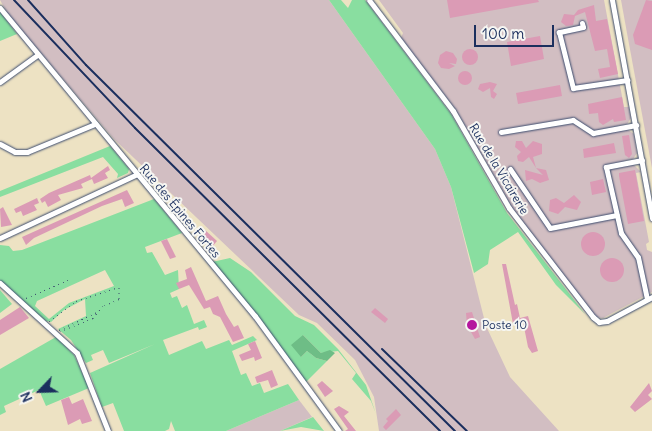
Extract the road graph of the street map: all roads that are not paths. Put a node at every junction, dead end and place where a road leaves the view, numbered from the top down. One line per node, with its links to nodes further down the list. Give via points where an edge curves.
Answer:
1 (369, 0): 19 (street, Rue de la Vicairerie, via 453,111 509,208 593,317 606,321)
2 (612, 0): 6 (street)
3 (0, 8): 5 (street, Rue des Épines Fortes)
4 (582, 23): 6 (street, via 583,27 559,32 573,88)
5 (37, 55): 7 (street); 8 (street, Rue des Épines Fortes)
6 (627, 80): 9 (street)
7 (0, 82)
8 (95, 124): 11 (street, via 27,152 15,152); 14 (street, Rue des Épines Fortes)
9 (636, 125): 10 (street, via 593,133 573,120); 12 (street)
10 (501, 132)
11 (0, 144)
12 (642, 160): 15 (street, via 606,167); 16 (street)
13 (510, 169): 15 (street, via 550,228)
14 (137, 174): 17 (street); 21 (street, Rue des Épines Fortes, via 255,316)
15 (617, 215): 19 (street, via 621,233 642,268)
16 (652, 218)
17 (0, 238)
18 (0, 283): 20 (street, via 77,353)
19 (650, 298)
20 (108, 431)
21 (339, 431)

